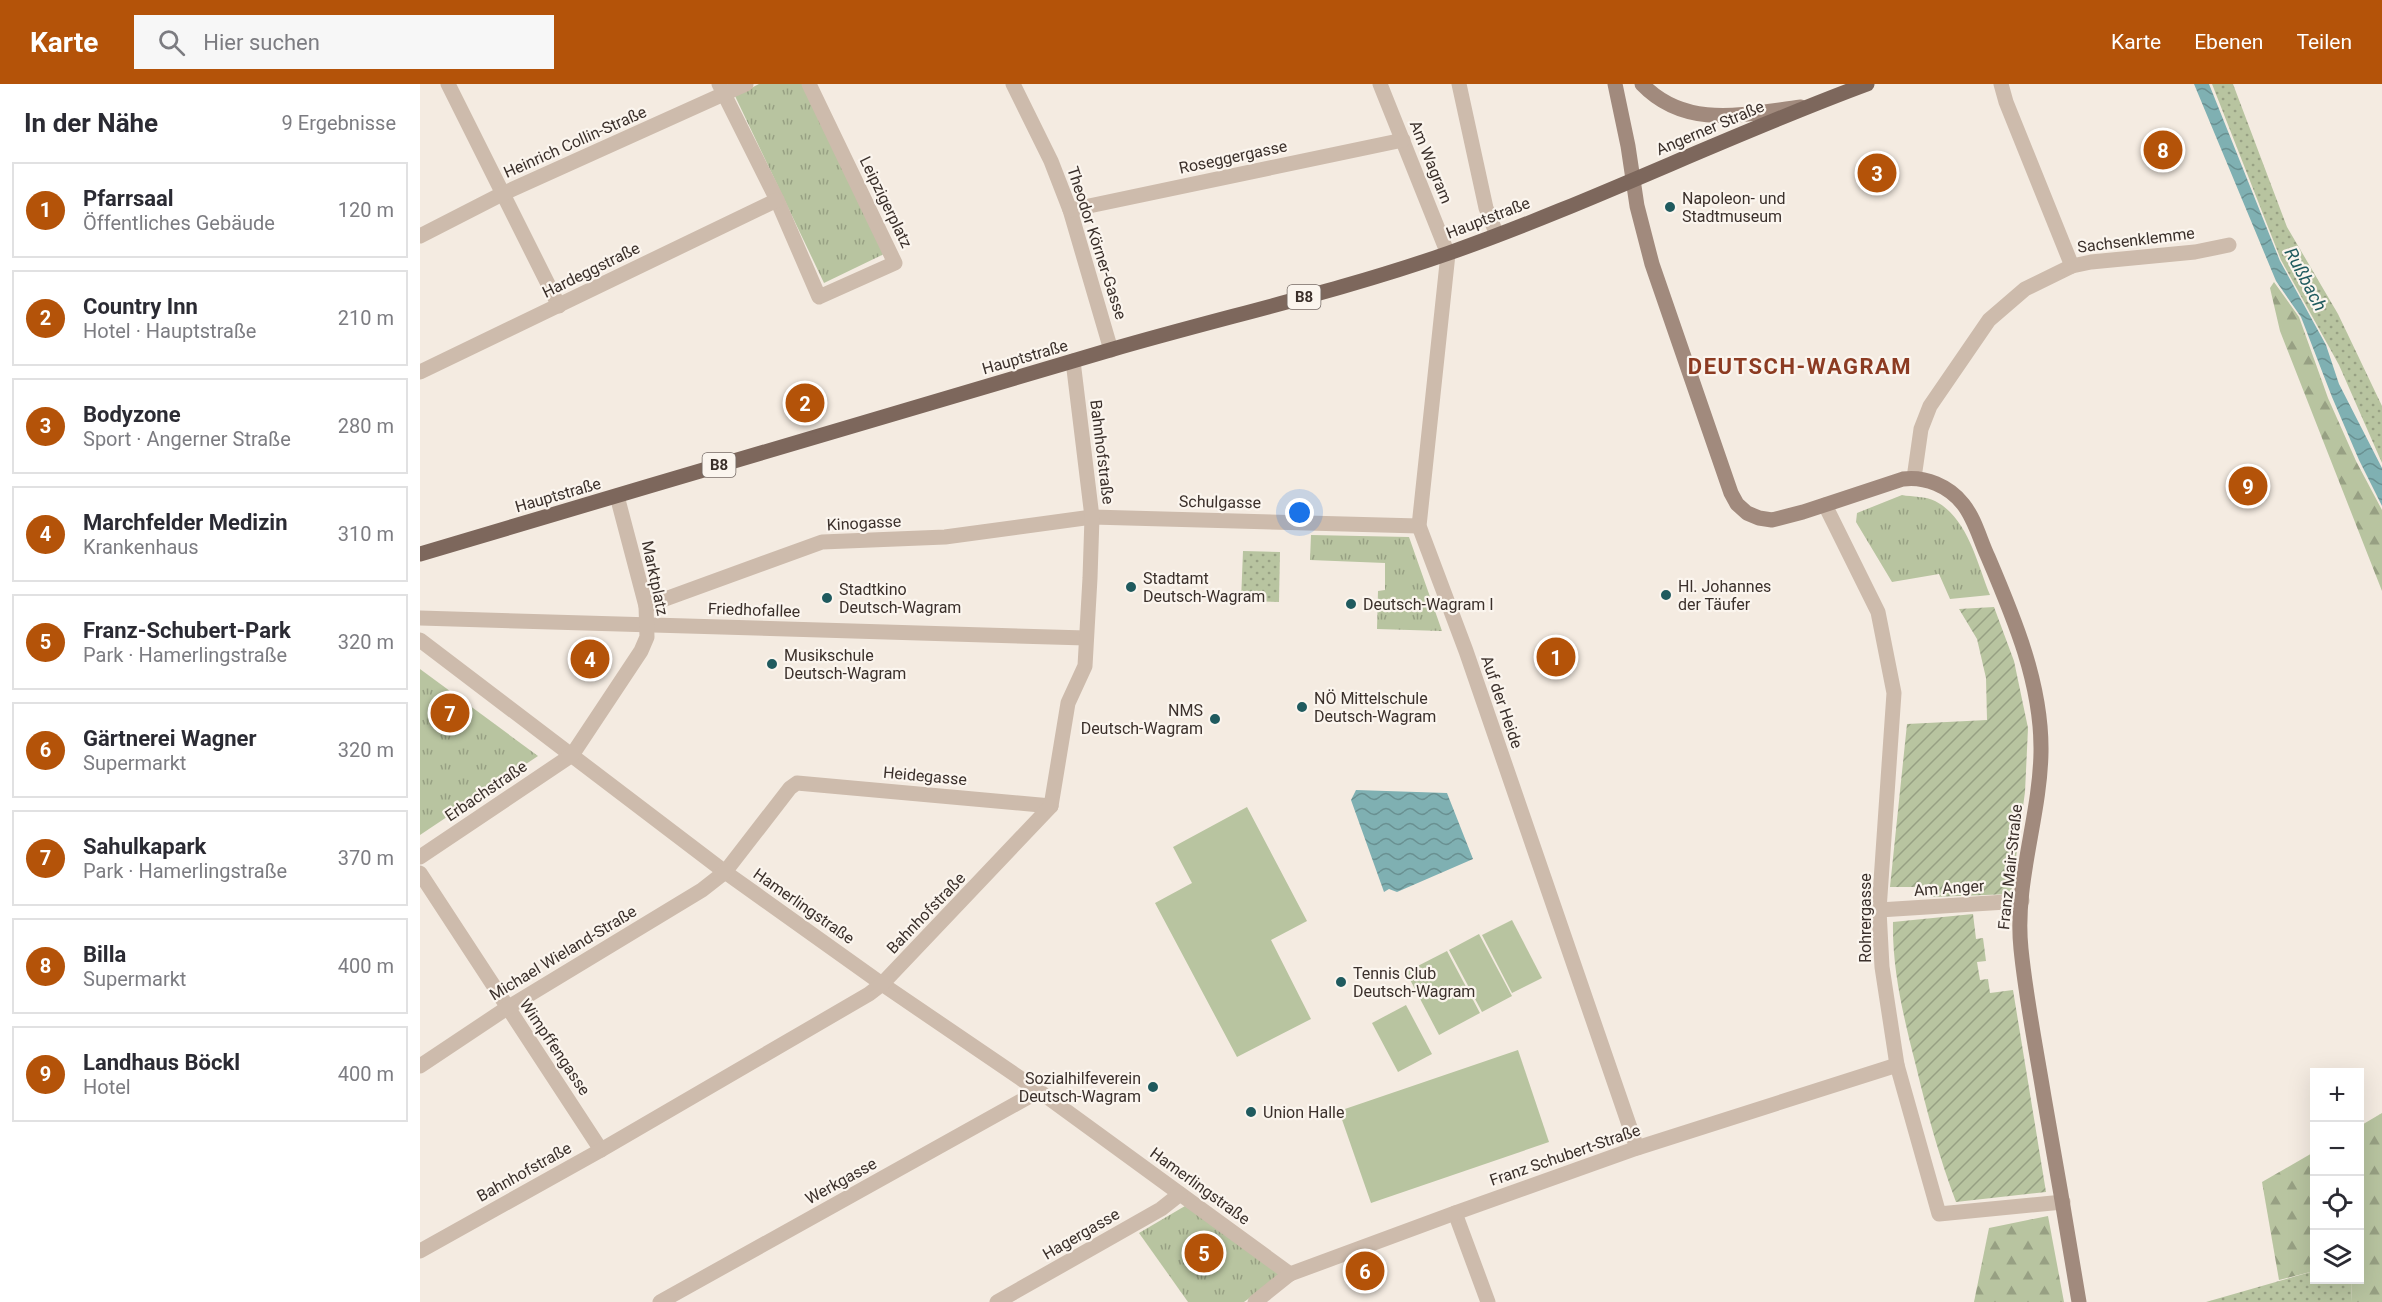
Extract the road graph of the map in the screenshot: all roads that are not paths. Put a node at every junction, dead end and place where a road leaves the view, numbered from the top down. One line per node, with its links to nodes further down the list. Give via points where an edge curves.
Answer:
1 (448, 84): 15 (street)
2 (746, 84): 11 (street, Heinrich Collin-Straße)
3 (809, 84): 16 (street, Leipzigerplatz, via 895,263 819,297)
4 (1380, 84): 13 (street, Am Wagram)
5 (1459, 84): 18 (street, via 1486,208)
6 (1615, 84): 14 (main road)
7 (1642, 84): 12 (main road, via 1666,104 1706,116)
8 (1867, 84): 12 (main road, Angerner Straße / B8)
9 (1994, 84): 22 (street, via 2006,102)
10 (1016, 85): 17 (street, Theodor Körner-Gasse)
11 (722, 89): 15 (street, Heinrich Collin-Straße); 16 (street)
12 (1810, 105): 14 (main road, Angerner Straße / B8)
13 (1403, 140): 17 (street, Roseggergasse); 21 (street, Am Wagram)
14 (1634, 179): 18 (main road, Hauptstraße / B8); 29 (main road, via 1652,264 1734,499 1754,516 1772,520)
15 (502, 194): 19 (street, Heinrich Collin-Straße); 23 (street)
16 (777, 200): 23 (street, Hardeggstraße)
17 (1070, 210): 24 (street, Theodor Körner-Gasse)
18 (1497, 235): 21 (main road, Hauptstraße / B8)
19 (420, 236)
20 (2229, 246): 22 (street, Sachsenklemme)
21 (1448, 254): 24 (main road, Hauptstraße / B8); 31 (street, Auf der Heide)
22 (2072, 266): 27 (street, Sachsenklemme, via 2025,289 1989,320 1930,406 1921,429)
23 (559, 306): 26 (street, Hardeggstraße)
24 (1111, 350): 25 (main road, Hauptstraße / B8)
25 (1073, 361): 28 (main road, Hauptstraße / B8); 30 (street, Bahnhofstraße)
26 (420, 372)
27 (1914, 478): 29 (main road); 44 (main road, Franz Mair-Straße, via 1953,493 1968,512 2027,659 2041,752)
28 (617, 496): 32 (main road, Hauptstraße / B8); 33 (street, Marktplatz)
29 (1825, 505): 45 (street, Rohrergasse, via 1878,612 1894,693)
30 (1092, 517): 31 (street, Schulgasse); 33 (street, Kinogasse, via 945,537 822,542); 36 (street, Bahnhofstraße)
31 (1419, 526): 51 (street, Auf der Heide)
32 (420, 554)
33 (646, 606): 35 (street, Marktplatz)
34 (420, 618): 35 (street, Friedhofallee)
35 (648, 625): 36 (street, Friedhofallee); 38 (street, Marktplatz, via 641,651)
36 (1086, 638): 40 (street, Bahnhofstraße, via 1085,666 1068,703)
37 (420, 640): 38 (street, Hamerlingstraße)
38 (572, 755): 41 (street, Erbachstraße); 42 (street, Hamerlingstraße)
39 (794, 784): 40 (street, Heidegasse); 42 (street, Michael Wieland-Straße)
40 (1052, 806): 46 (street, Bahnhofstraße)
41 (420, 857)
42 (725, 872): 46 (street, Hamerlingstraße); 47 (street, Michael Wieland-Straße, via 702,890)
43 (420, 873): 47 (street, Wimpffengasse)
44 (2022, 901): 45 (street, Am Anger); 54 (main road, Franz Mair-Straße, via 2020,946)
45 (1879, 910): 48 (street, Rohrergasse, via 1882,967)
46 (882, 984): 50 (street, Hamerlingstraße); 52 (street, Bahnhofstraße)
47 (507, 1008): 49 (street, Michael Wieland-Straße); 52 (street, Wimpffengasse)
48 (1897, 1065): 51 (street, Franz Schubert-Straße); 54 (street, Rohrergasse, via 1939,1214)
49 (420, 1066)
50 (1039, 1091): 53 (street, Hamerlingstraße); 58 (street, Werkgasse)
51 (1637, 1148): 55 (street, Franz Schubert-Straße)
52 (601, 1150): 56 (street, Bahnhofstraße)
53 (1180, 1194): 57 (street, Hamerlingstraße); 59 (street, Hagergasse, via 1161,1209)
54 (2063, 1202): 62 (main road, Franz Mair-Straße)
55 (1455, 1213): 57 (street, Franz Schubert-Straße); 61 (street)
56 (420, 1251)
57 (1290, 1274): 60 (street, Franz Schubert-Straße)
58 (660, 1302)
59 (997, 1302)
60 (1255, 1302)
61 (1488, 1302)
62 (2079, 1302)

